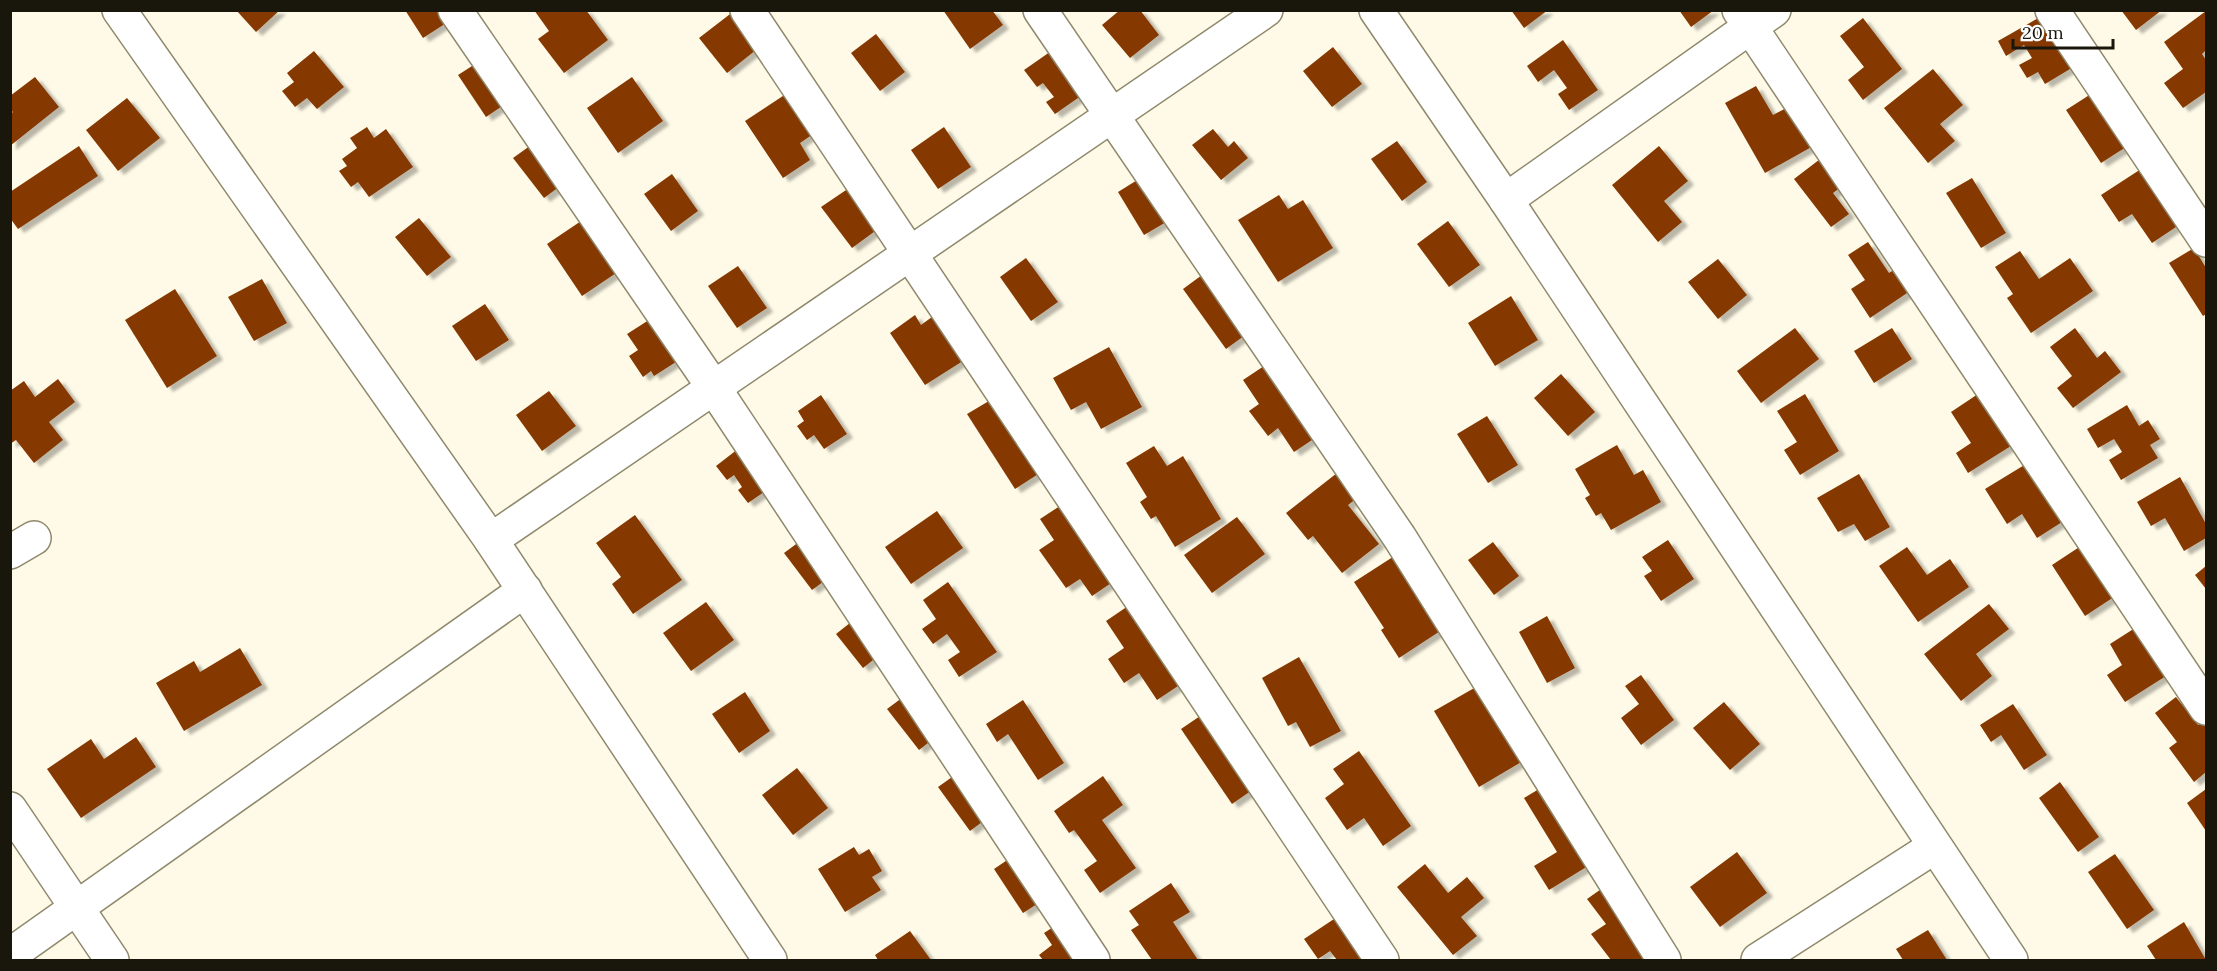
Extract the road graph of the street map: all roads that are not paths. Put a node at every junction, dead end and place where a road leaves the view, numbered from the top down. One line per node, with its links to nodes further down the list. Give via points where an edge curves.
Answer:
1 (120, 10): 14 (street)
2 (455, 10): 13 (street)
3 (747, 10): 12 (street)
4 (1040, 10): 9 (street)
5 (1266, 10): 9 (street)
6 (1376, 10): 10 (street)
7 (2052, 10): 11 (street)
8 (1754, 16): 10 (street); 16 (street)
9 (1112, 116): 12 (street); 25 (street, via 1400,538)
10 (1506, 200): 18 (street)
11 (2206, 240)
12 (910, 254): 13 (street); 24 (street)
13 (714, 388): 14 (street); 23 (street)
14 (491, 540): 15 (street)
15 (525, 590): 19 (street); 22 (street)
16 (2206, 708)
17 (10, 809): 19 (street)
18 (1934, 848): 26 (street); 27 (street)
19 (77, 908): 20 (street); 21 (street)
20 (10, 955)
21 (111, 960)
22 (770, 960)
23 (1093, 960)
24 (1382, 960)
25 (1664, 960)
26 (1758, 960)
27 (2011, 960)

